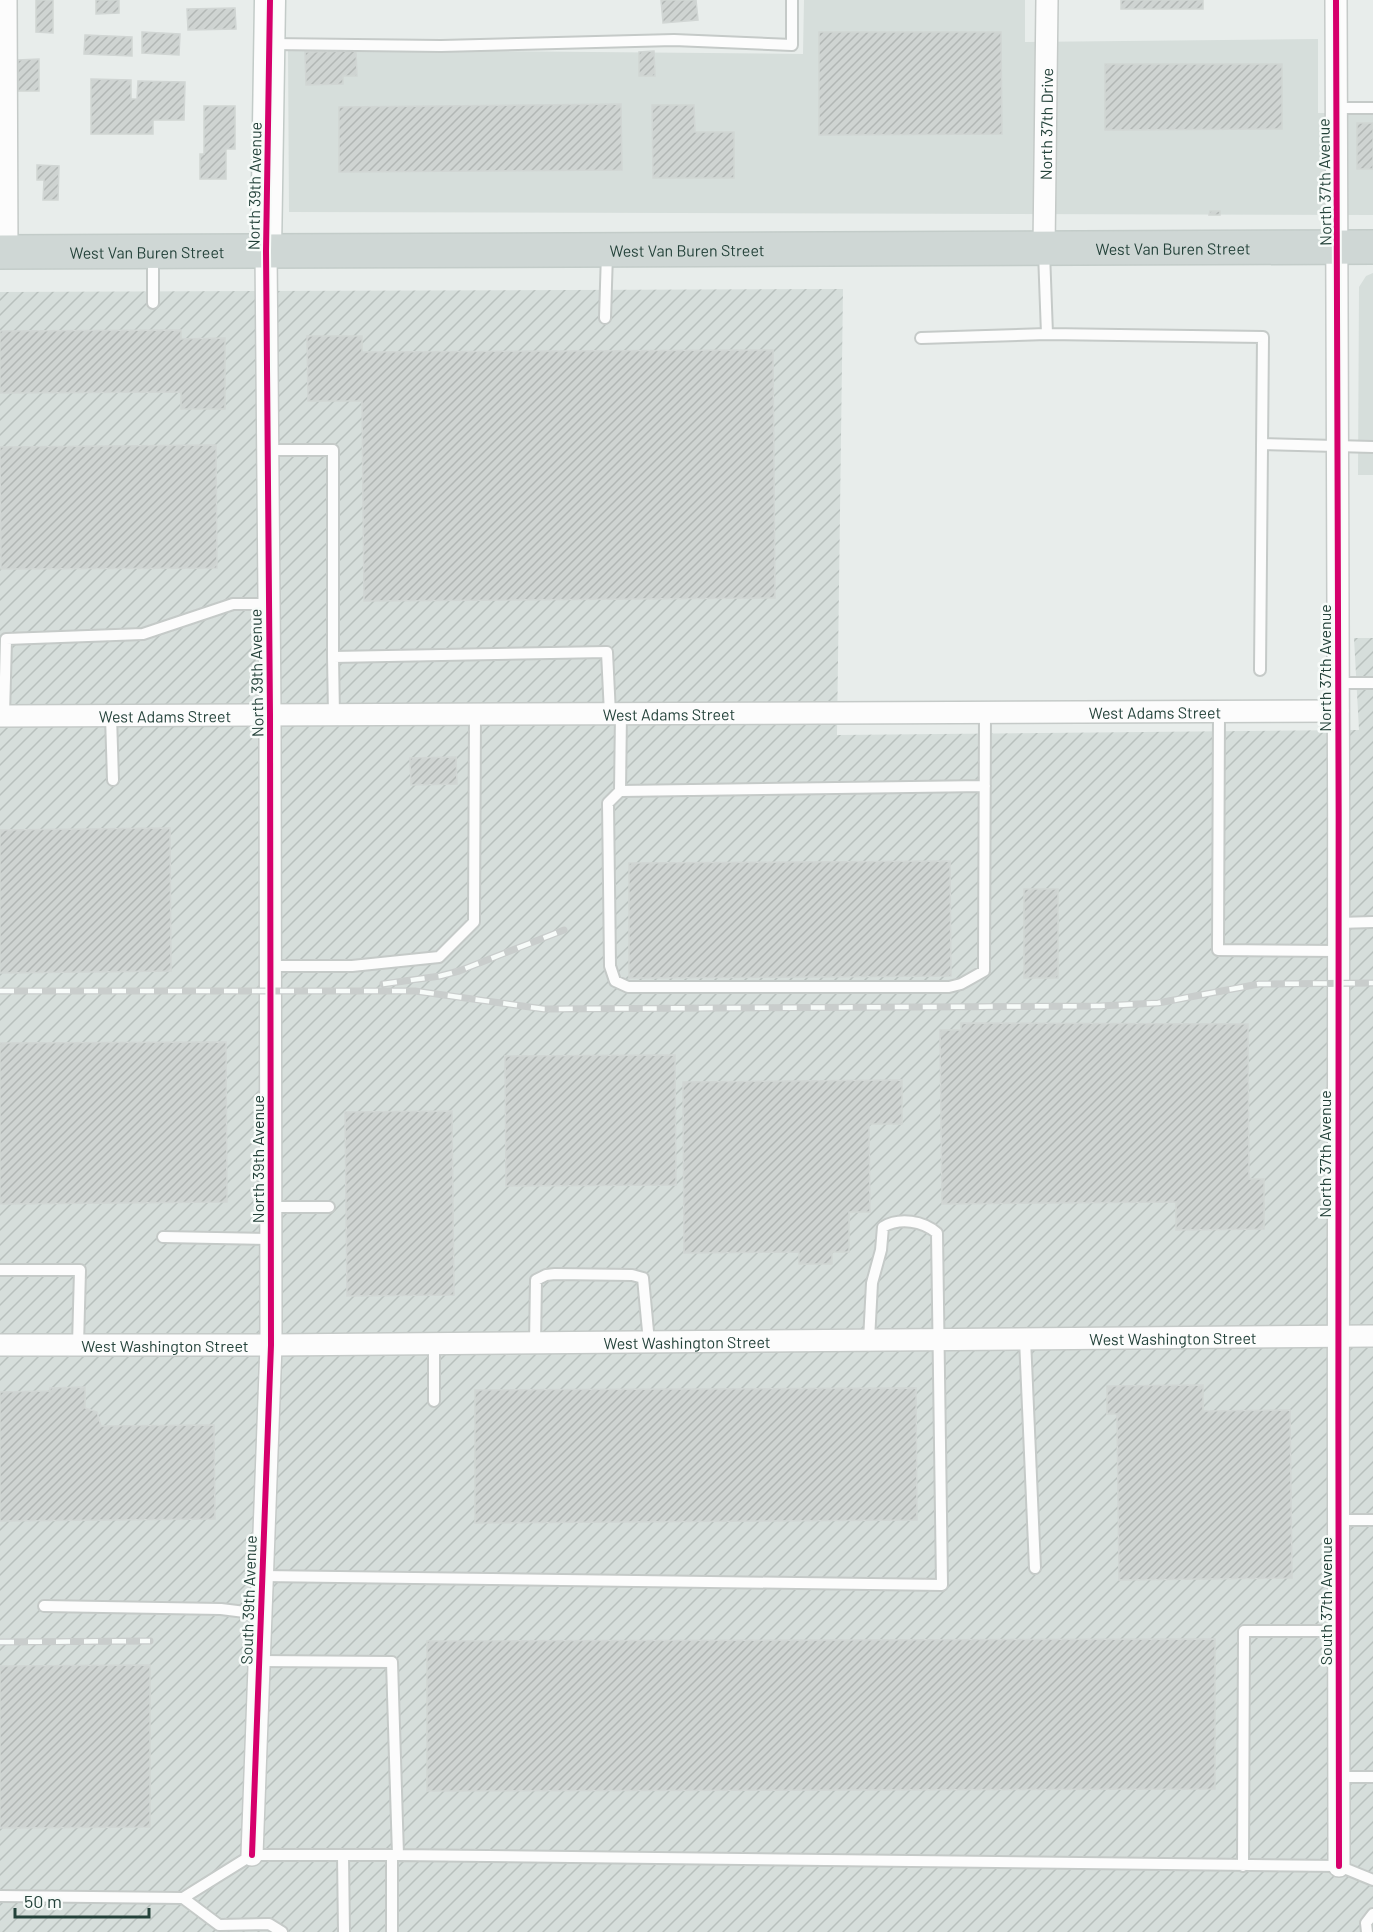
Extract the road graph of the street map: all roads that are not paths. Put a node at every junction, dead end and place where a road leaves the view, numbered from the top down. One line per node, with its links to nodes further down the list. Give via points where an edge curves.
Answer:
1 (6, 0): 15 (street)
2 (270, 0): 6 (street, North 39th Avenue)
3 (792, 0): 6 (lane, via 792,45 674,40 441,46)
4 (1047, 0): 11 (street, North 37th Drive)
5 (1336, 0): 7 (street, North 37th Avenue)
6 (270, 44): 14 (street, North 39th Avenue)
7 (1337, 108): 8 (lane); 9 (street, North 37th Avenue)
8 (1373, 108)
9 (1339, 247): 10 (main road, West Van Buren Street); 11 (main road, West Van Buren Street); 21 (street, North 37th Avenue)
10 (1373, 247)
11 (1044, 248): 12 (main road, West Van Buren Street); 18 (lane)
12 (607, 250): 14 (main road, West Van Buren Street); 17 (lane)
13 (153, 251): 14 (main road, West Van Buren Street); 15 (main road, West Van Buren Street); 16 (lane)
14 (266, 251): 23 (street, North 39th Avenue)
15 (3, 252)
16 (153, 303)
17 (605, 318)
18 (1047, 334): 19 (lane); 20 (lane, via 1263,337)
19 (921, 338)
20 (1262, 444): 21 (lane); 26 (lane)
21 (1337, 447): 22 (lane); 27 (street, North 37th Avenue)
22 (1373, 447)
23 (268, 450): 24 (street, North 39th Avenue); 25 (lane, via 333,450)
24 (269, 604): 34 (street, North 39th Avenue); 36 (lane, via 233,604 143,633 6,639)
25 (333, 657): 33 (lane, via 607,652); 35 (lane)
26 (1260, 670)
27 (1338, 683): 28 (lane); 29 (street, North 37th Avenue)
28 (1373, 683)
29 (1338, 711): 31 (street, West Adams Street); 42 (street, North 37th Avenue)
30 (985, 712): 31 (street, West Adams Street); 33 (street, West Adams Street); 39 (lane)
31 (1219, 712): 43 (lane, via 1218,950)
32 (475, 714): 33 (street, West Adams Street); 35 (street, West Adams Street); 44 (lane, via 474,922 439,957 352,966)
33 (616, 714): 40 (lane)
34 (270, 715): 35 (street, West Adams Street); 37 (street, West Adams Street); 44 (street, North 39th Avenue)
35 (334, 715)
36 (2, 716): 37 (street, West Adams Street)
37 (111, 716): 38 (lane)
38 (113, 780)
39 (985, 786): 40 (lane); 40 (lane, via 984,971 949,987 621,985 615,981 610,966 608,803)
40 (620, 791)
41 (1373, 922): 42 (lane)
42 (1338, 923): 43 (street, North 37th Avenue)
43 (1338, 951): 50 (street, North 37th Avenue)
44 (271, 966): 45 (street, North 39th Avenue)
45 (271, 1207): 46 (lane); 48 (street, North 39th Avenue)
46 (329, 1207)
47 (163, 1238): 48 (lane)
48 (271, 1239): 60 (street, North 39th Avenue)
49 (0, 1270): 59 (lane, via 80,1270)
50 (1337, 1336): 51 (street, West Washington Street); 52 (street, West Washington Street); 62 (street, South 37th Avenue)
51 (1373, 1336)
52 (1025, 1339): 54 (street, West Washington Street); 64 (lane)
53 (869, 1340): 54 (street, West Washington Street); 54 (lane, via 872,1283 884,1227 890,1223 916,1222 937,1233); 55 (street, West Washington Street)
54 (939, 1340): 65 (lane, via 942,1585)
55 (649, 1342): 56 (street, West Washington Street); 56 (lane, via 643,1278 555,1274 536,1280)
56 (535, 1343): 57 (street, West Washington Street)
57 (434, 1344): 60 (street, West Washington Street); 61 (lane)
58 (0, 1345): 59 (street, West Washington Street)
59 (78, 1345): 60 (street, West Washington Street)
60 (271, 1345): 65 (street, South 39th Avenue)
61 (434, 1401)
62 (1338, 1520): 63 (lane); 68 (street, South 37th Avenue)
63 (1373, 1520)
64 (1035, 1568)
65 (262, 1576): 67 (street, South 39th Avenue)
66 (44, 1606): 67 (lane, via 221,1609)
67 (261, 1614): 69 (street, South 39th Avenue)
68 (1338, 1631): 70 (street, South 37th Avenue); 75 (lane, via 1244,1631)
69 (259, 1661): 72 (street, South 39th Avenue); 74 (lane, via 392,1662)
70 (1339, 1777): 71 (lane); 76 (street, South 37th Avenue)
71 (1373, 1777)
72 (252, 1855): 73 (lane); 79 (lane)
73 (343, 1855): 74 (lane); 83 (lane)
74 (395, 1855): 75 (lane); 84 (lane)
75 (1244, 1866): 76 (lane)
76 (1339, 1866): 77 (lane)
77 (1373, 1880)
78 (0, 1896): 79 (lane)
79 (183, 1898): 81 (lane)
80 (1373, 1914): 85 (lane, via 1366,1923)
81 (219, 1928): 82 (lane, via 269,1924)
82 (282, 1932)
83 (344, 1932)
84 (392, 1932)
85 (1367, 1932)

